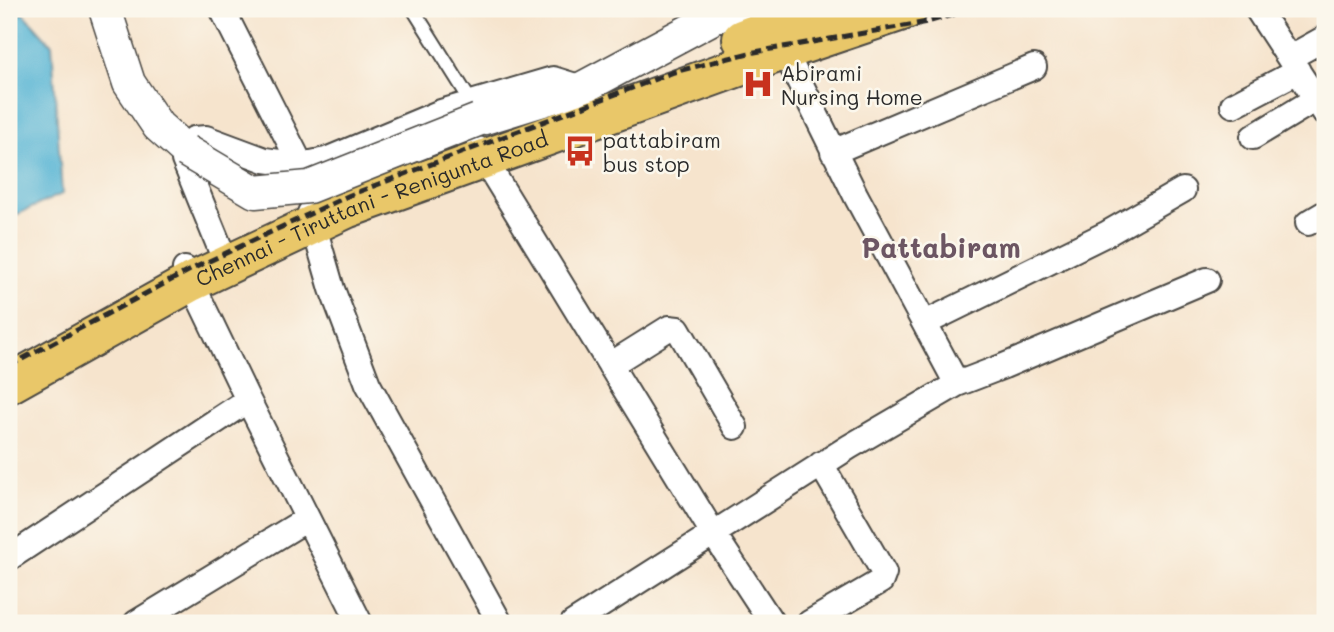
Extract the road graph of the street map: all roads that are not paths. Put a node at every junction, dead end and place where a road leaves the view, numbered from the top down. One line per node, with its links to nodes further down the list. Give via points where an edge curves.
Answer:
1 (105, 9): 15 (street, bridge, via 129,83 158,126 186,151 255,192 310,187)
2 (222, 9): 18 (street)
3 (412, 9): 15 (lane)
4 (735, 9): 8 (street)
5 (818, 9): 9 (highway, Chennai - Tiruttani - Renigunta Road)
6 (908, 9): 9 (highway, Chennai - Tiruttani - Renigunta Road)
7 (1257, 9): 11 (street)
8 (696, 27): 9 (street, via 720,34); 15 (street, via 582,88)
9 (780, 29): 15 (highway, Chennai - Tiruttani - Renigunta Road); 17 (street)
10 (1325, 38): 11 (street)
11 (1293, 65): 13 (street); 14 (street)
12 (1034, 67): 17 (street)
13 (1233, 105)
14 (1320, 106): 16 (street)
15 (477, 131): 18 (street, via 441,112 326,160); 20 (highway, Chennai - Tiruttani - Renigunta Road); 26 (street)
16 (1253, 137)
17 (834, 152): 24 (street)
18 (301, 165): 21 (street, via 265,160 206,138 194,139 184,160)
19 (1183, 190): 24 (street, via 1108,233)
20 (311, 216): 21 (highway, Chennai - Tiruttani - Renigunta Road); 37 (street, via 332,289 368,384)
21 (223, 257): 22 (highway, Chennai - Tiruttani - Renigunta Road)
22 (187, 274): 25 (highway, Chennai - Tiruttani - Renigunta Road); 27 (highway, Chennai - Tiruttani - Renigunta Road); 29 (street)
23 (1207, 280): 28 (street)
24 (925, 323): 28 (street)
25 (9, 357)
26 (610, 365): 30 (street, via 668,328 678,329); 33 (street)
27 (9, 384)
28 (957, 384): 31 (street)
29 (248, 400): 32 (street); 34 (street)
30 (735, 427)
31 (821, 464): 33 (street); 40 (street, via 884,573 881,581)
32 (307, 519): 35 (street); 36 (street)
33 (713, 533): 38 (street); 39 (street)
34 (9, 558)
35 (136, 623)
36 (360, 623)
37 (500, 623)
38 (573, 623)
39 (772, 623)
40 (809, 623)

